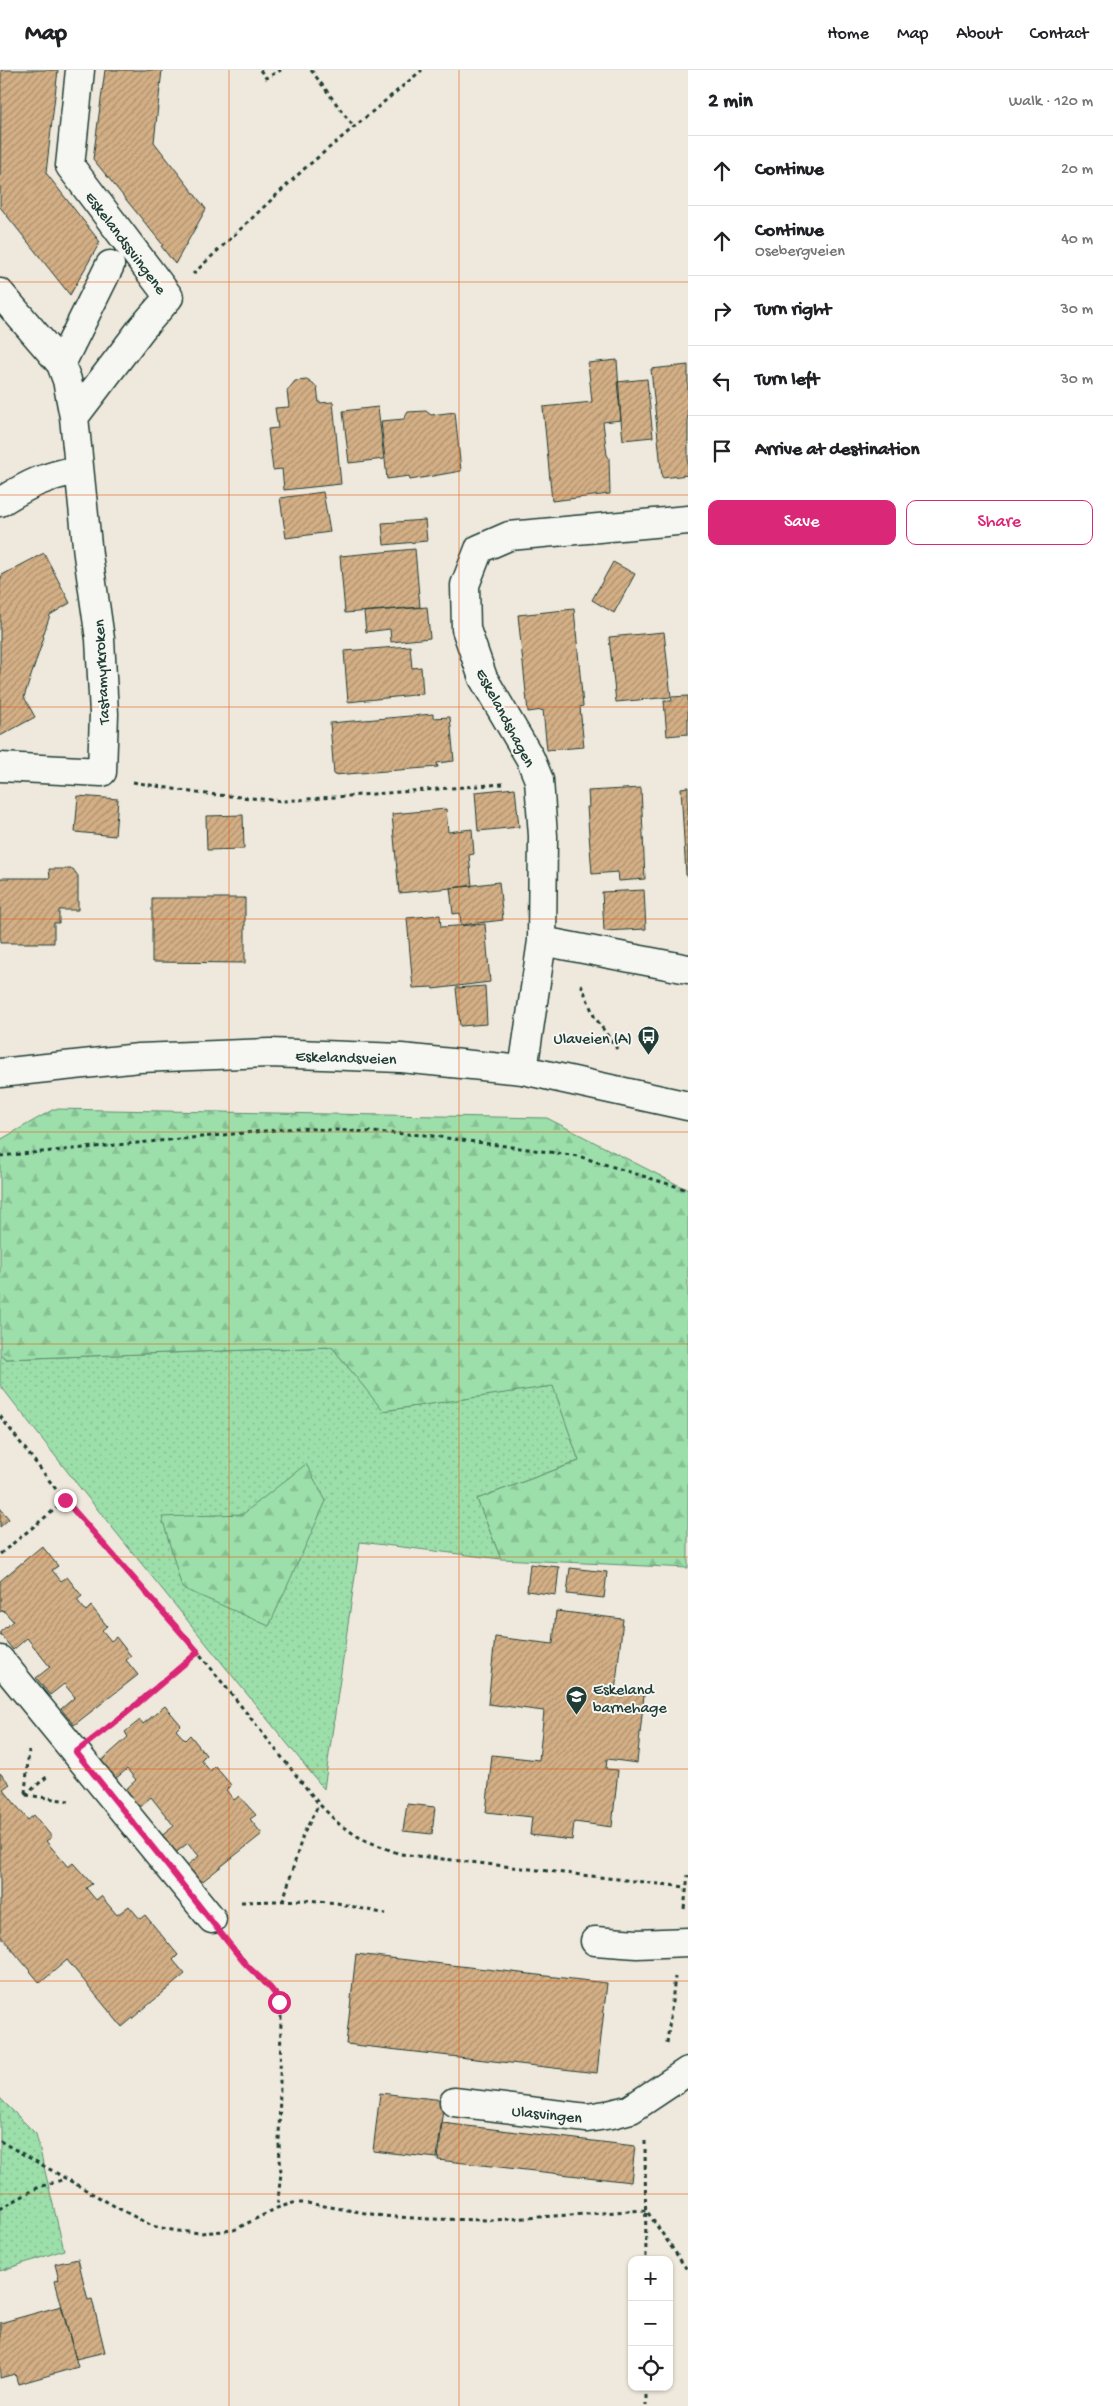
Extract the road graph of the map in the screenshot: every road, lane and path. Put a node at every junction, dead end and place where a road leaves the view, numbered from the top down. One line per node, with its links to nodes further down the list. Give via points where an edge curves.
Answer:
1 (80, 70): 9 (street, Eskelandssvingene, via 70,166)
2 (260, 70): 3 (path, via 266,78)
3 (281, 70)
4 (311, 70): 6 (path)
5 (422, 70): 6 (path)
6 (353, 126): 9 (path)
7 (110, 265): 10 (street)
8 (0, 294): 10 (street, Tastamyrkroken)
9 (169, 297): 11 (street, Eskelandssvingene)
10 (61, 364): 11 (street, Tastamyrkroken)
11 (74, 417): 12 (street, Tastamyrkroken)
12 (79, 470): 13 (street, via 32,482); 15 (street, Tastamyrkroken, via 100,639 104,714 102,772)
13 (0, 502)
14 (688, 520): 16 (street, Eskelandshagen, via 509,536 480,549 465,585 466,629 483,678 530,758)
15 (0, 767)
16 (539, 780): 17 (path, via 283,801 198,793); 18 (street, Eskelandshagen, via 543,836)
17 (133, 782)
18 (542, 941): 19 (street); 22 (street, Eskelandshagen)
19 (568, 946): 20 (street); 21 (path, via 574,970 594,1016)
20 (688, 969)
21 (617, 1049)
22 (523, 1070): 23 (street, Eskelandsveien, via 401,1058 270,1053 139,1058); 24 (street, Eskelandsveien)
23 (0, 1073)
24 (688, 1106)
25 (0, 1156): 26 (path, via 296,1128 425,1135 578,1156)
26 (688, 1190)
27 (0, 1416): 28 (path)
28 (65, 1500): 29 (path); 30 (path)
29 (0, 1554)
30 (198, 1652): 33 (path); 35 (path)
31 (0, 1660): 33 (street)
32 (30, 1744): 34 (path)
33 (76, 1752): 39 (street)
34 (25, 1795)
35 (319, 1804): 36 (path, via 362,1839 400,1854); 37 (path, via 303,1835)
36 (686, 1887)
37 (283, 1901): 38 (path, via 337,1903); 39 (path, via 247,1900 225,1906)
38 (386, 1914)
39 (212, 1919): 47 (path, via 244,1962 276,1993 279,2002 281,2173)
40 (595, 1941): 41 (street, via 637,1944)
41 (688, 1942)
42 (688, 2071): 43 (street, Ulasvingen, via 631,2109 587,2118)
43 (454, 2102)
44 (0, 2141): 45 (path)
45 (66, 2178): 46 (path, via 39,2187); 47 (path, via 152,2226 177,2231 234,2230)
46 (0, 2208)
47 (277, 2208): 48 (path, via 307,2203 384,2216 485,2220 646,2210)
48 (688, 2271)
49 (646, 2391): 50 (path)
50 (646, 2406)

